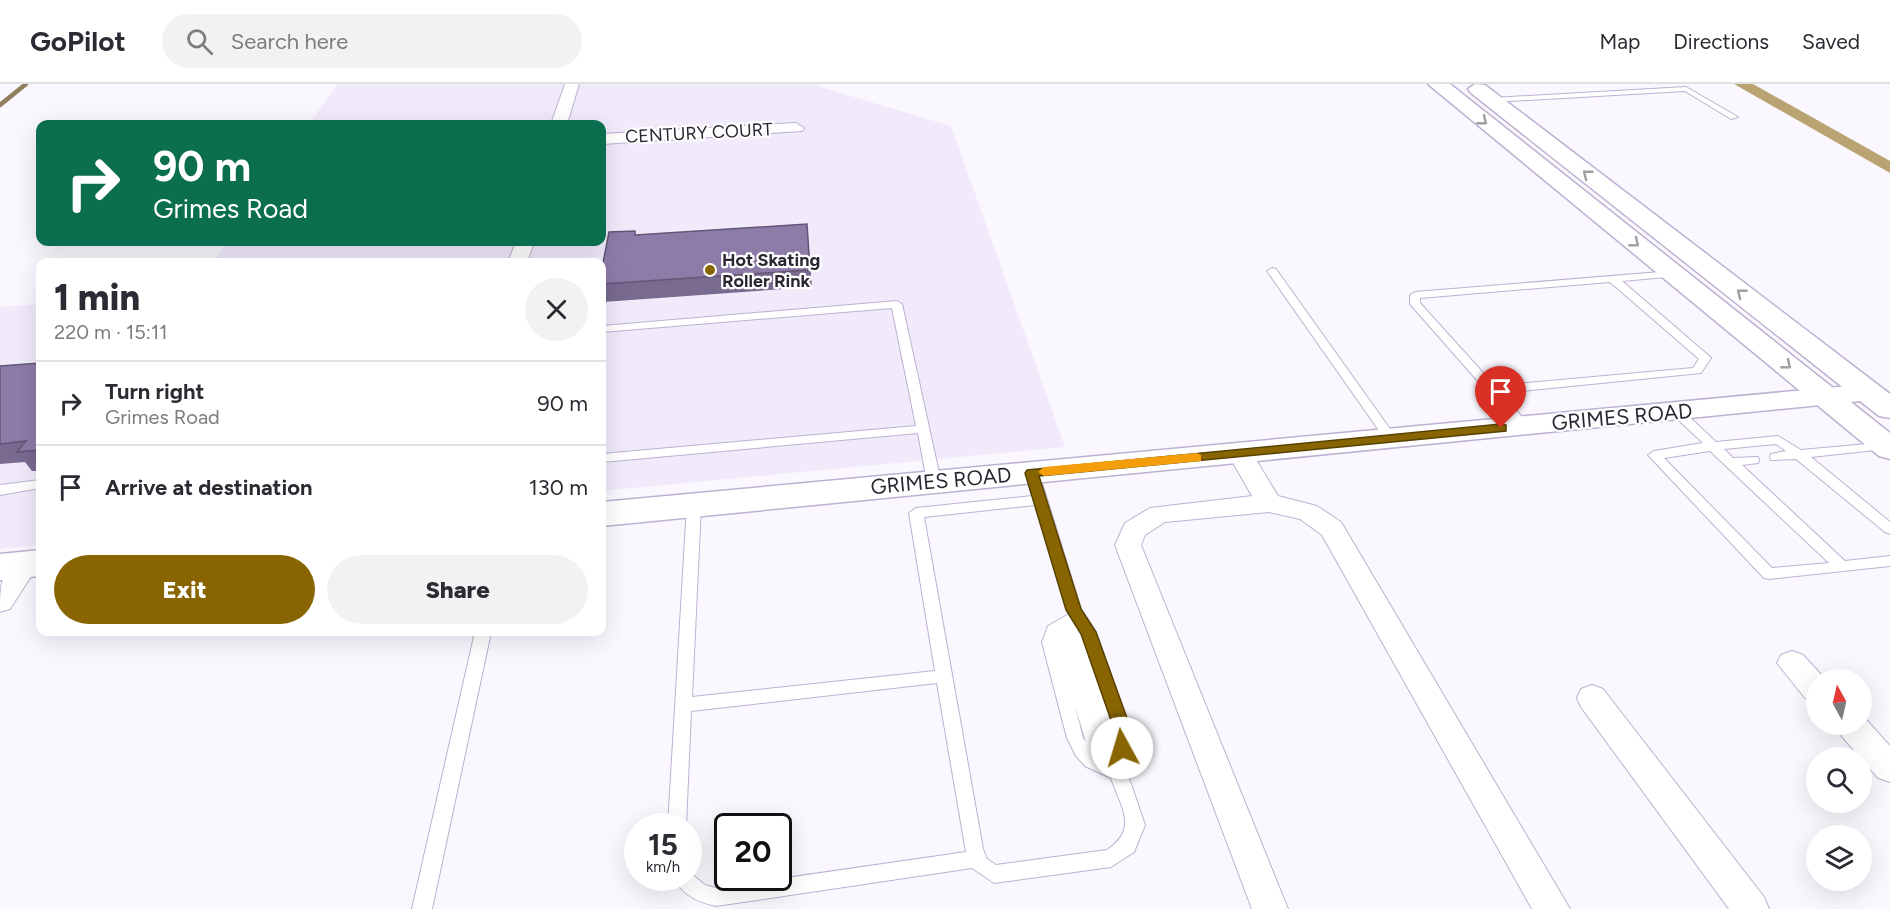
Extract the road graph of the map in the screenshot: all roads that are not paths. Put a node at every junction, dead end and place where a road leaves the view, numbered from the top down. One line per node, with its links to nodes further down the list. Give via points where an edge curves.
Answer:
1 (572, 84): 6 (street)
2 (1438, 84): 10 (main road, one-way to 10)
3 (1472, 84): 4 (main road)
4 (1493, 100): 5 (lane, via 1686,89); 15 (main road, one-way to 4)
5 (1734, 117)
6 (560, 120)
7 (796, 128): 8 (street, CENTURY COURT)
8 (606, 139)
9 (1272, 271): 19 (lane)
10 (1673, 274): 11 (lane); 14 (main road, one-way to 14)
11 (1614, 279): 13 (lane, via 1415,295 1415,304); 13 (lane, via 1705,358 1697,371)
12 (606, 329): 18 (lane, via 897,304)
13 (1491, 390): 17 (lane)
14 (1827, 398): 15 (main road, GRIMES ROAD); 16 (main road, GRIMES ROAD); 21 (main road)
15 (1883, 398)
16 (1677, 412): 17 (main road, GRIMES ROAD); 20 (lane)
17 (1524, 426): 19 (main road, GRIMES ROAD)
18 (923, 429): 25 (lane); 28 (lane)
19 (1391, 439): 22 (main road, GRIMES ROAD)
20 (1713, 446): 23 (lane, via 1778,440); 27 (lane); 38 (lane, via 1654,455 1769,574)
21 (1888, 447): 23 (lane)
22 (1240, 454): 30 (main road, GRIMES ROAD); 32 (street)
23 (1799, 454): 24 (lane); 35 (lane)
24 (1776, 457)
25 (606, 458)
26 (1753, 460): 27 (lane)
27 (1731, 462): 38 (lane)
28 (934, 482): 30 (main road, GRIMES ROAD); 33 (main road, GRIMES ROAD)
29 (36, 485): 31 (lane)
30 (1036, 486): 40 (lane); 43 (lane, via 916,513)
31 (0, 490)
32 (1269, 504): 54 (street, via 1159,513 1134,530 1128,545); 55 (street, via 1308,512 1332,530)
33 (694, 505): 34 (main road, GRIMES ROAD); 46 (lane)
34 (606, 514)
35 (1890, 529)
36 (1890, 561): 38 (lane)
37 (22, 564): 39 (street)
38 (1842, 567)
39 (0, 601)
40 (1077, 618): 49 (lane, via 1089,632 1122,729); 49 (lane, via 1060,625 1050,636 1072,727 1087,758 1105,770)
41 (482, 636): 53 (lane)
42 (1792, 663): 44 (street)
43 (944, 676): 46 (lane); 51 (lane)
44 (1806, 678)
45 (1592, 698): 56 (street)
46 (684, 705): 50 (lane)
47 (1860, 735): 48 (street)
48 (1890, 768)
49 (1118, 772): 51 (lane, via 1136,825 1128,846 1111,858 994,874 980,865)
50 (678, 813)
51 (978, 859): 52 (lane, via 716,897)
52 (698, 891)
53 (422, 909)
54 (1270, 909)
55 (1552, 909)
56 (1751, 909)

